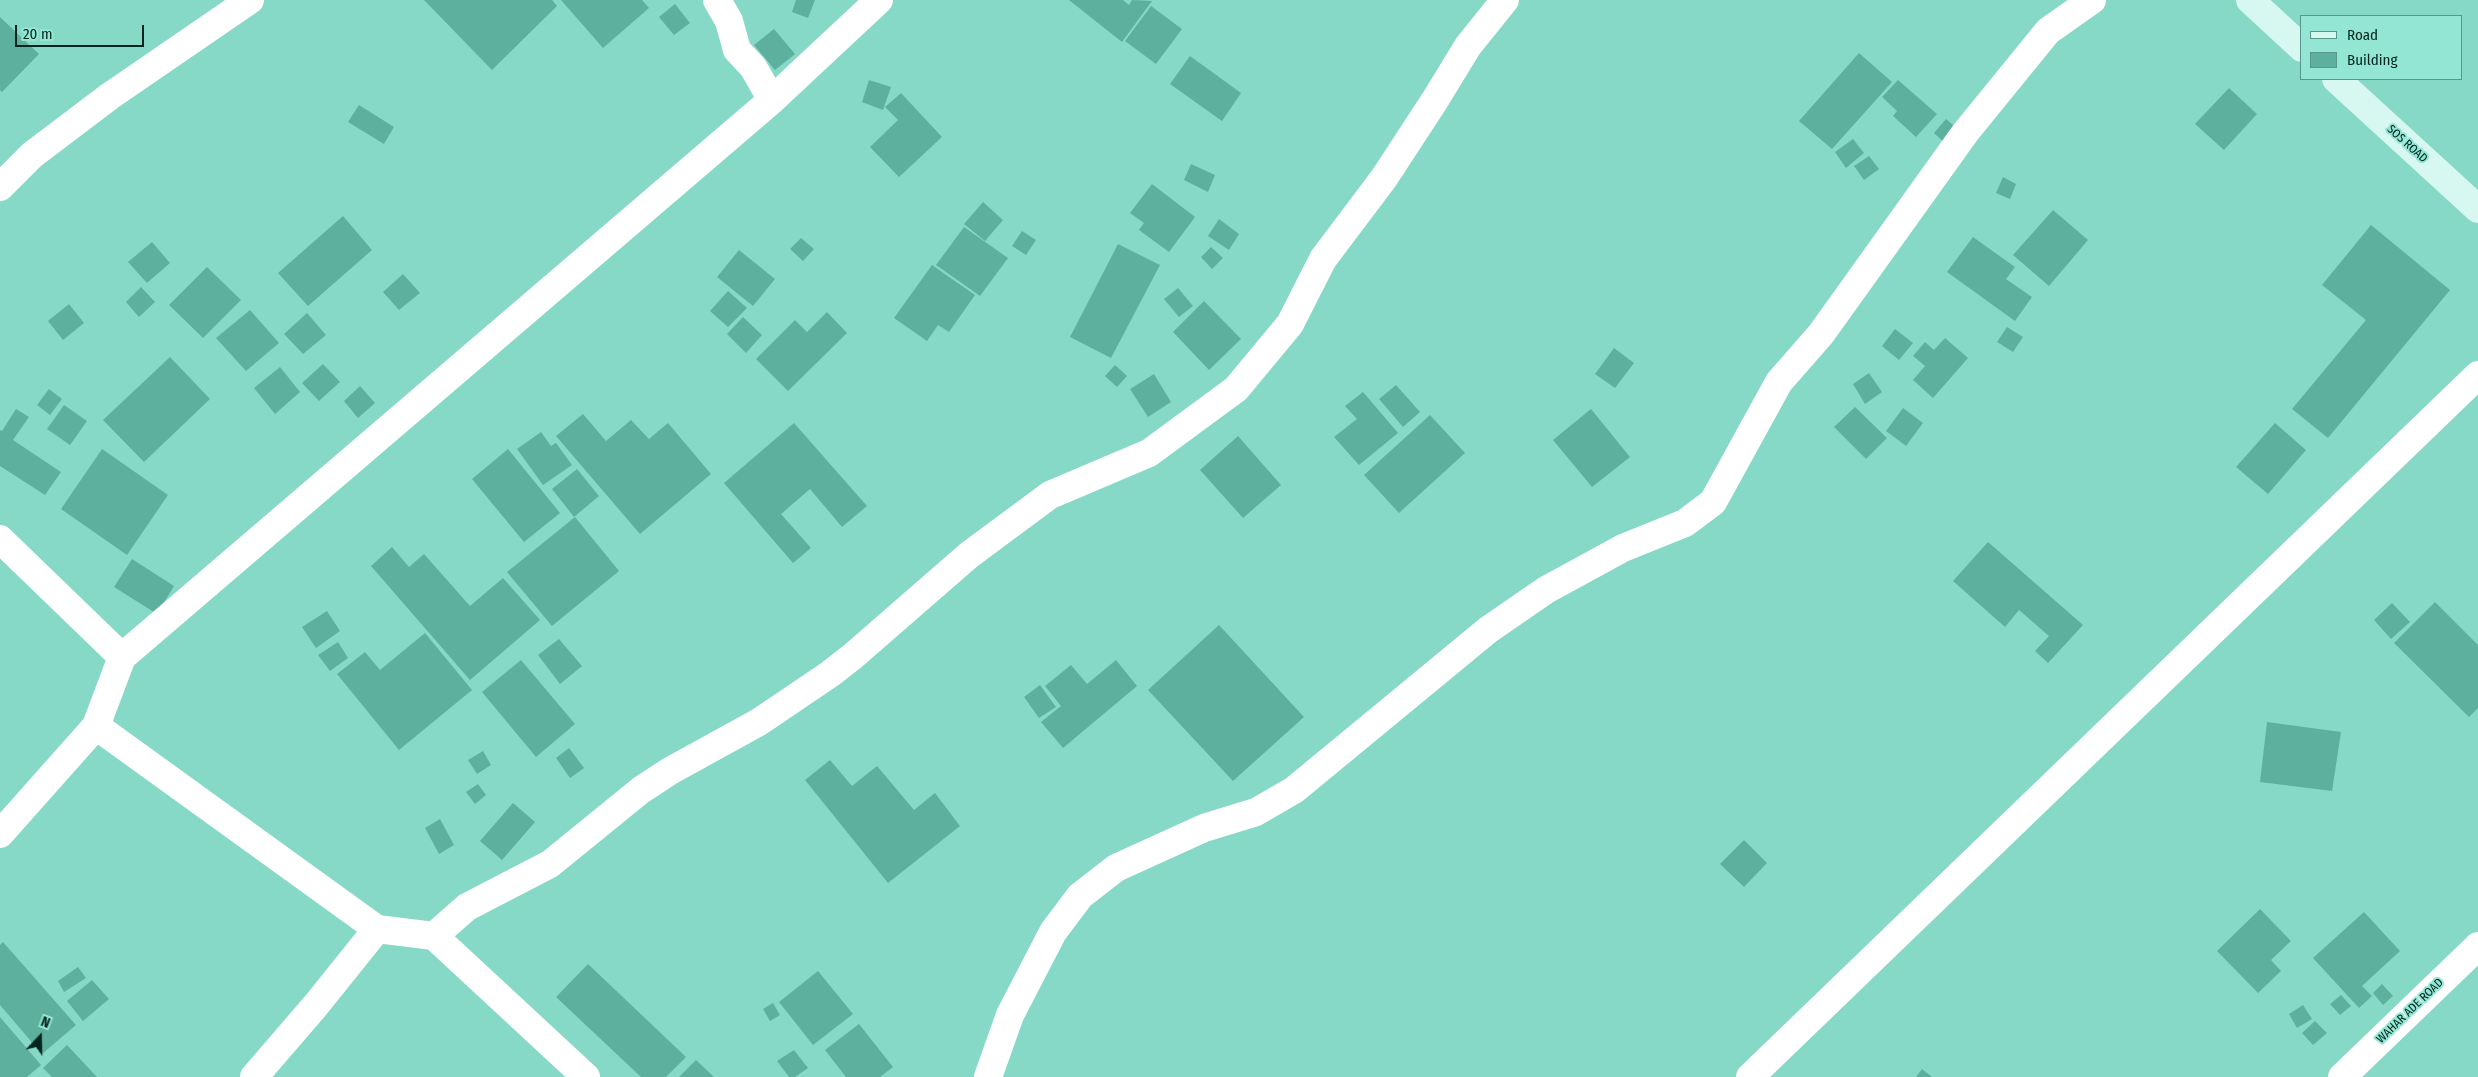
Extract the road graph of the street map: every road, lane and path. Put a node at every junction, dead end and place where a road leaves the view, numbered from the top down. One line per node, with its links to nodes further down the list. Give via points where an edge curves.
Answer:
1 (250, 0): 10 (street, via 110,96 32,155)
2 (717, 0): 9 (street, via 729,22 737,50 753,67)
3 (879, 0): 9 (street)
4 (1505, 0): 18 (street, via 1468,46 1384,178 1323,259 1290,324 1236,389 1149,454 1050,494 968,555 830,674 775,712 641,790 550,864 467,907)
5 (2092, 0): 22 (street, via 2048,31 1964,133 1821,334 1779,382 1714,502 1686,523 1622,548 1546,590 1488,630 1294,790 1256,812 1204,828 1116,868 1080,896 1053,932 1010,1015)
6 (2250, 0): 7 (street)
7 (2300, 46)
8 (2337, 80): 11 (street, SOS ROAD)
9 (772, 100): 14 (street)
10 (0, 187)
11 (2478, 209)
12 (2478, 375): 23 (street)
13 (0, 539): 14 (street)
14 (122, 657): 15 (street)
15 (96, 726): 16 (street); 17 (street)
16 (0, 834)
17 (377, 929): 18 (street); 20 (street)
18 (434, 936): 21 (street)
19 (2478, 946): 24 (street, WAHAR ADE ROAD)
20 (254, 1077)
21 (586, 1077)
22 (988, 1077)
23 (1750, 1077)
24 (2342, 1077)

